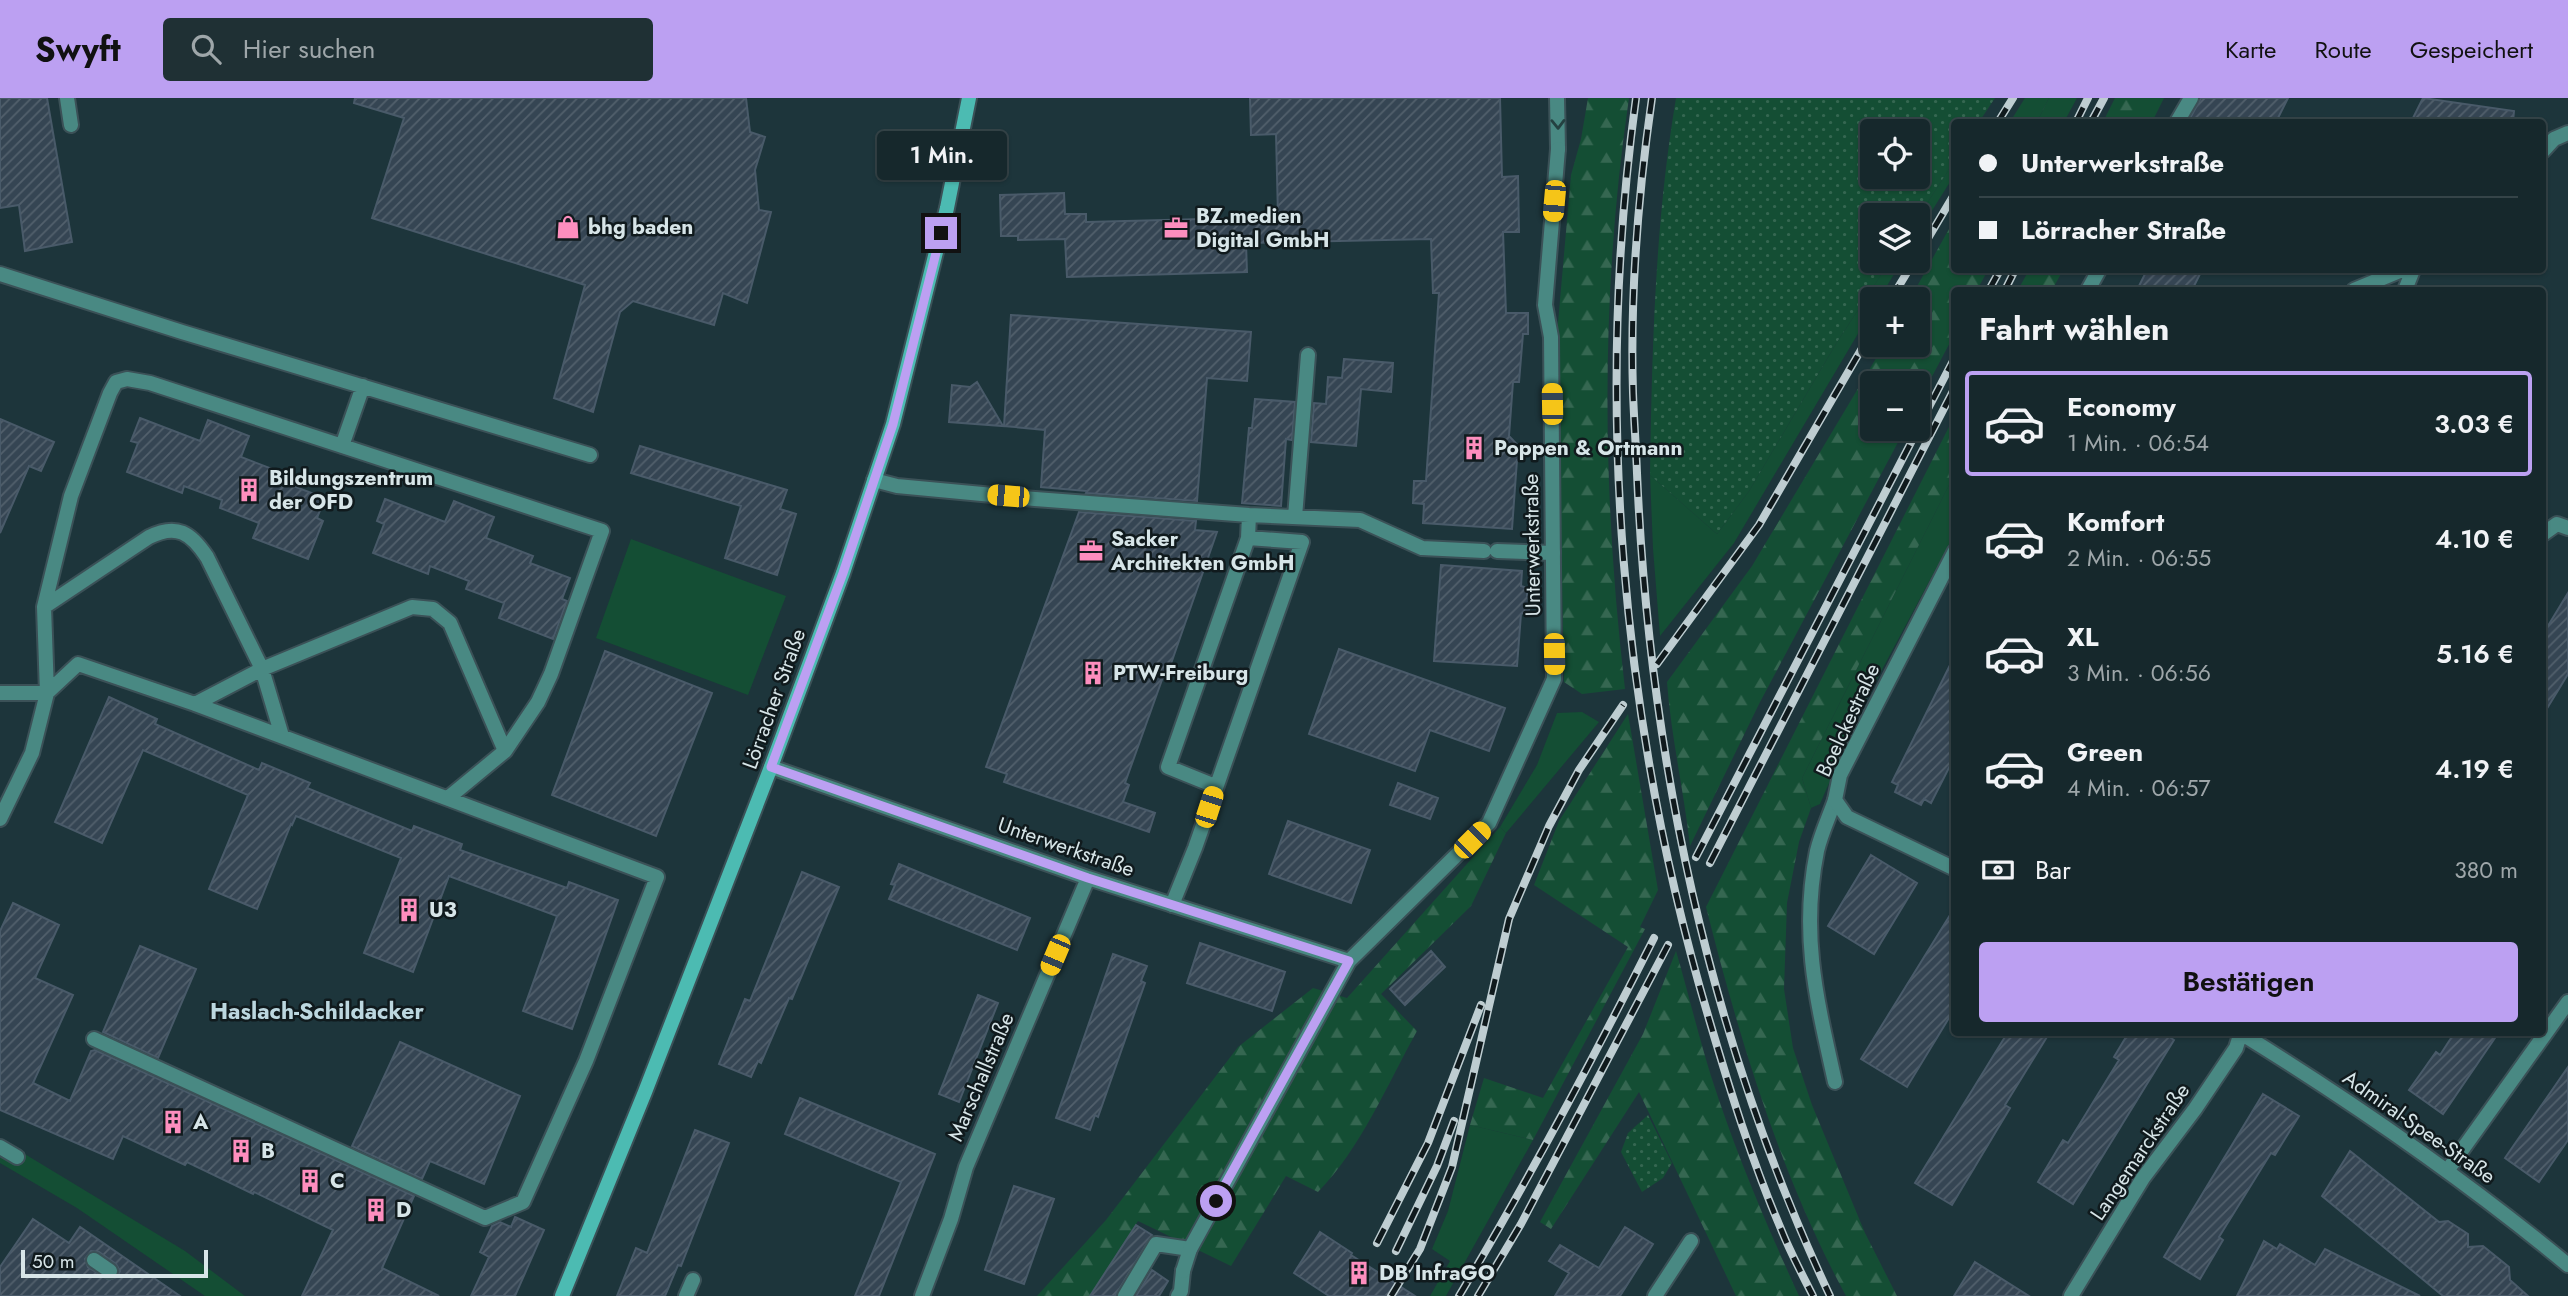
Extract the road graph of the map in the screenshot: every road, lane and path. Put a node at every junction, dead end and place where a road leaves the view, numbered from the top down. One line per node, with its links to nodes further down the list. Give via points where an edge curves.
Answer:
1 (67, 98): 6 (street)
2 (969, 98): 16 (street, Lörracher Straße, via 947,208 893,424)
3 (1557, 98): 20 (street, Unterwerkstraße, one-way to 20, via 1558,149 1545,305 1551,337)
4 (2191, 98): 5 (street)
5 (2179, 119)
6 (71, 125)
7 (2568, 133): 8 (street)
8 (2546, 147)
9 (2395, 273): 11 (street)
10 (0, 274): 13 (street)
11 (2361, 287)
12 (1308, 355): 18 (street)
13 (363, 386): 14 (street); 15 (street)
14 (341, 446): 22 (street, via 150,383 116,382 71,496); 28 (street, via 602,531 551,674)
15 (590, 455)
16 (874, 480): 17 (street, via 911,487); 29 (street, Lörracher Straße)
17 (1249, 515): 18 (street); 19 (street)
18 (1295, 517): 20 (street, via 1360,520 1422,548)
19 (1248, 538): 30 (street, via 1168,767); 30 (street, via 1302,542)
20 (1553, 553): 37 (street, Unterwerkstraße, via 1555,679 1489,823)
21 (1951, 559): 32 (street, Boelckestraße, via 1840,775)
22 (44, 607): 23 (street, via 149,537 163,530 186,533 207,557); 25 (street)
23 (262, 669): 26 (street); 27 (street); 28 (street, via 412,607 433,609 450,623)
24 (0, 693): 25 (street)
25 (47, 693): 26 (street, via 78,664); 33 (street, via 32,752)
26 (195, 704): 27 (street)
27 (282, 736): 31 (street)
28 (505, 751): 31 (street)
29 (771, 767): 35 (street, Unterwerkstraße); 55 (street, Lörracher Straße)
30 (1215, 786): 36 (street)
31 (448, 799): 43 (street, via 657,877 586,1061 523,1202 485,1218)
32 (1835, 800): 34 (street, via 1847,817); 44 (street, Boelckestraße, via 1818,850 1810,959)
33 (0, 819)
34 (1951, 867)
35 (1088, 878): 36 (street, Unterwerkstraße); 57 (street, Marschallstraße, via 966,1167)
36 (1172, 905): 37 (street, Unterwerkstraße)
37 (1349, 961): 49 (street, Unterwerkstraße)
38 (2568, 1002): 39 (street)
39 (2546, 1033)
40 (2239, 1036): 60 (street, Langemarckstraße, via 2236,1048 2143,1178)
41 (2245, 1036): 47 (street, Admiral-Spee-Straße)
42 (2544, 1036): 47 (street)
43 (94, 1039)
44 (1835, 1082)
45 (0, 1147): 46 (street)
46 (17, 1157)
47 (2448, 1171): 51 (street, Admiral-Spee-Straße)
48 (1691, 1241): 59 (street)
49 (1190, 1249): 54 (street, Unterwerkstraße); 58 (street, via 1156,1244)
50 (94, 1260): 52 (street)
51 (2568, 1265)
52 (110, 1271)
53 (693, 1280): 56 (street)
54 (1181, 1294)
55 (562, 1296)
56 (686, 1296)
57 (922, 1296)
58 (1125, 1296)
59 (1655, 1296)
60 (2071, 1296)

